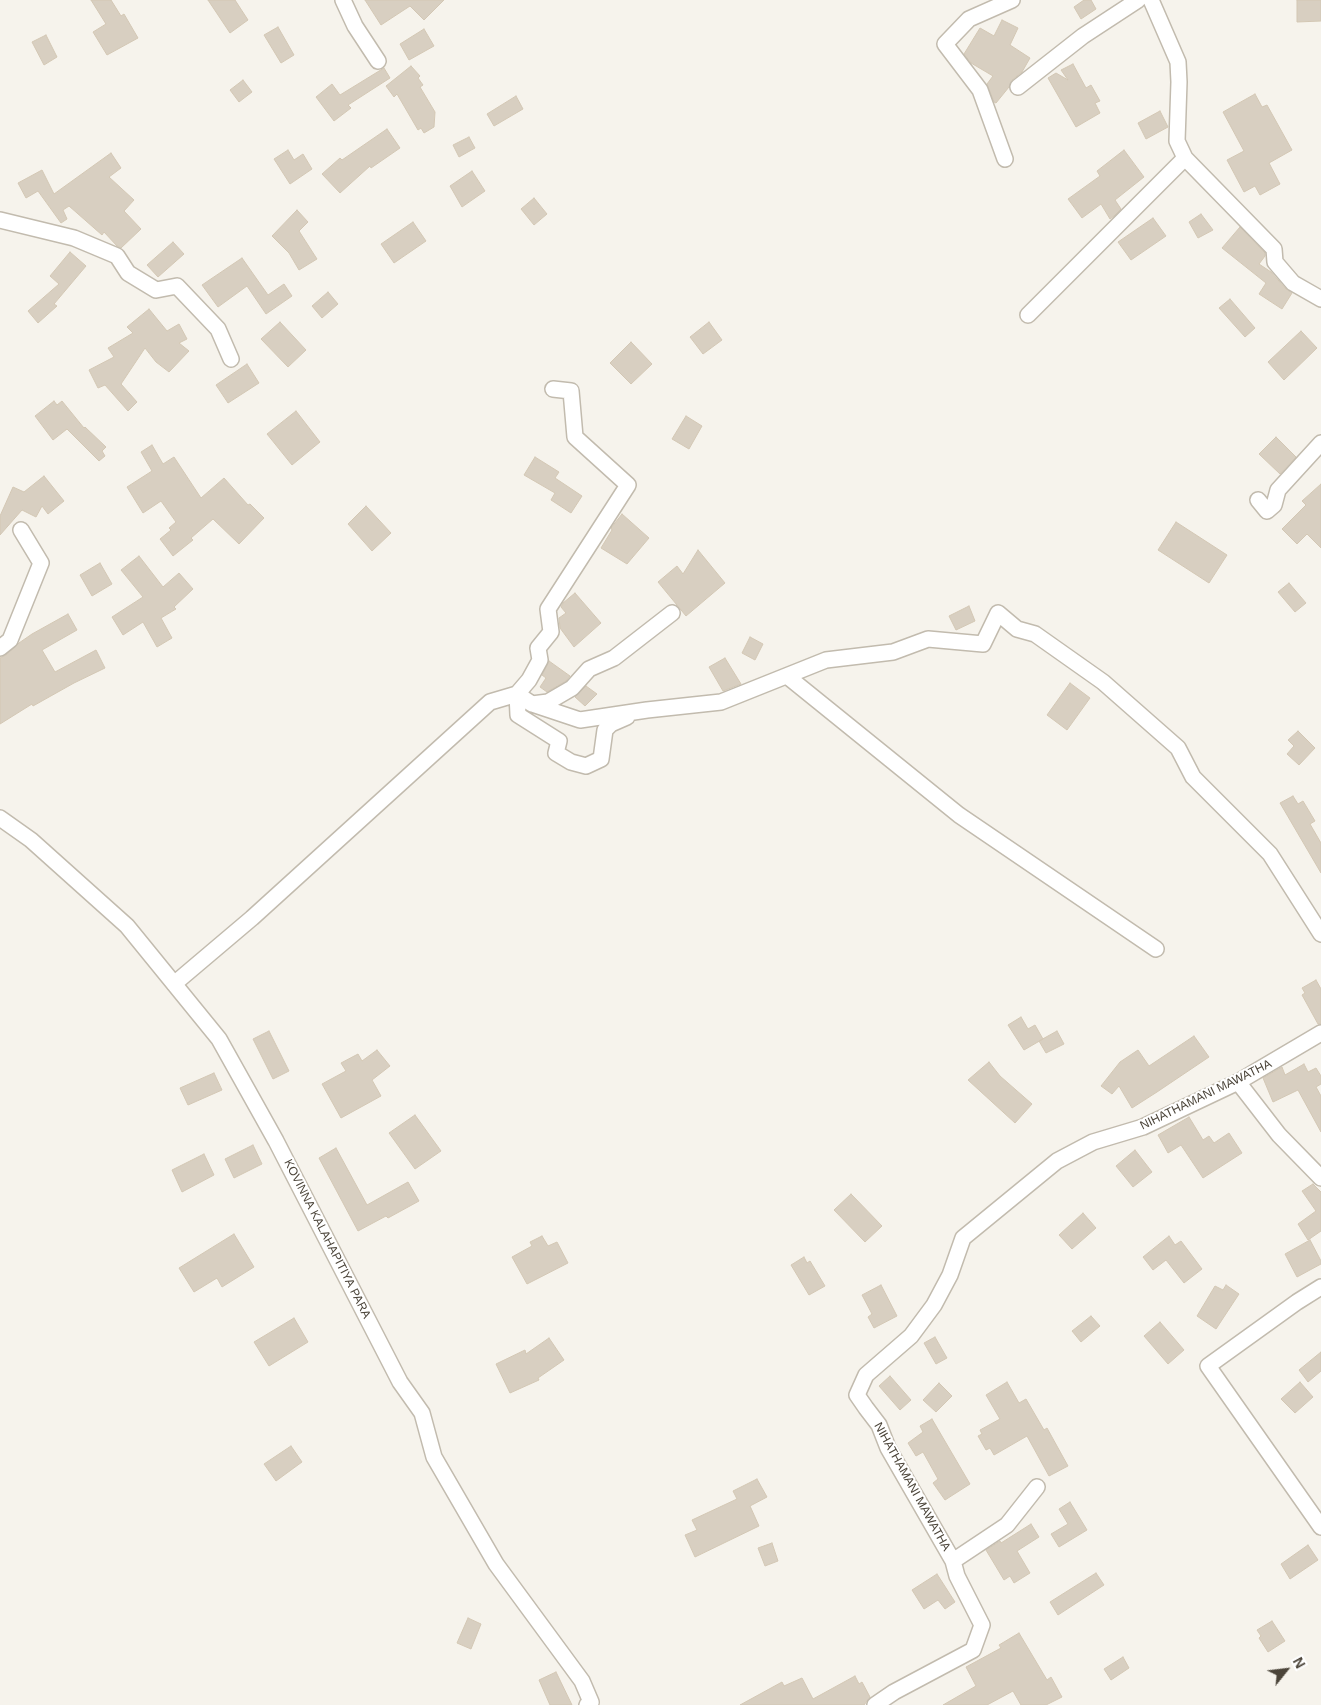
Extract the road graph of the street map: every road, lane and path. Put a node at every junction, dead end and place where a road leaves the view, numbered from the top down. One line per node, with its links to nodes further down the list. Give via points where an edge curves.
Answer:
1 (343, 0): 5 (street)
2 (1012, 0): 8 (street, via 969,19 944,44 980,90)
3 (1138, 0): 6 (street, via 1083,36)
4 (1151, 0): 7 (street, via 1178,62 1177,141)
5 (378, 62)
6 (1018, 87)
7 (1185, 158): 10 (street, via 1274,249 1274,262 1293,283); 11 (street)
8 (1005, 159)
9 (0, 220): 12 (street, via 74,238 117,256 128,273 156,290 177,286 218,329)
10 (1321, 299)
11 (1028, 315)
12 (231, 359)
13 (553, 390): 20 (street, via 571,391 575,437 628,485 548,610 551,632 538,648 540,660)
14 (1321, 443): 15 (street, via 1278,490 1274,505 1267,511)
15 (1258, 500)
16 (21, 530): 18 (street, via 41,563 10,640)
17 (672, 613): 21 (street, via 614,658 589,669 572,688 548,702)
18 (0, 648)
19 (787, 676): 22 (street, via 721,702); 24 (street, via 826,660 893,652 928,638 983,644 998,613 1017,630 1035,634 1103,682 1178,748 1193,777 1270,854); 25 (street, via 959,815)
20 (517, 694): 21 (street); 22 (street, via 518,715 559,740 556,753 586,766 600,759 605,730 611,724); 26 (street, via 490,702 252,918)
21 (532, 704): 22 (street, via 580,720)
22 (647, 710)
23 (0, 818): 26 (street, KOVINNA KALAHAPITIYA PARA, via 31,840 127,926)
24 (1321, 934)
25 (1156, 949)
26 (174, 984): 34 (street, KOVINNA KALAHAPITIYA PARA, via 219,1039 276,1141 400,1382 422,1413 434,1457 496,1564 582,1681)
27 (1321, 1033): 28 (street, NIHATHAMANI MAWATHA)
28 (1238, 1082): 29 (street, via 1279,1135); 33 (street, NIHATHAMANI MAWATHA, via 1143,1127 1093,1142 1057,1161 963,1238 950,1275 934,1306 911,1336 866,1376 857,1395 879,1425 906,1482)
29 (1321, 1178)
30 (1321, 1287): 32 (street, via 1208,1366)
31 (1037, 1486): 33 (street, via 1006,1524)
32 (1321, 1527)
33 (953, 1561): 35 (street, NIHATHAMANI MAWATHA, via 957,1576 982,1625 973,1650)
34 (590, 1704)
35 (875, 1705)

